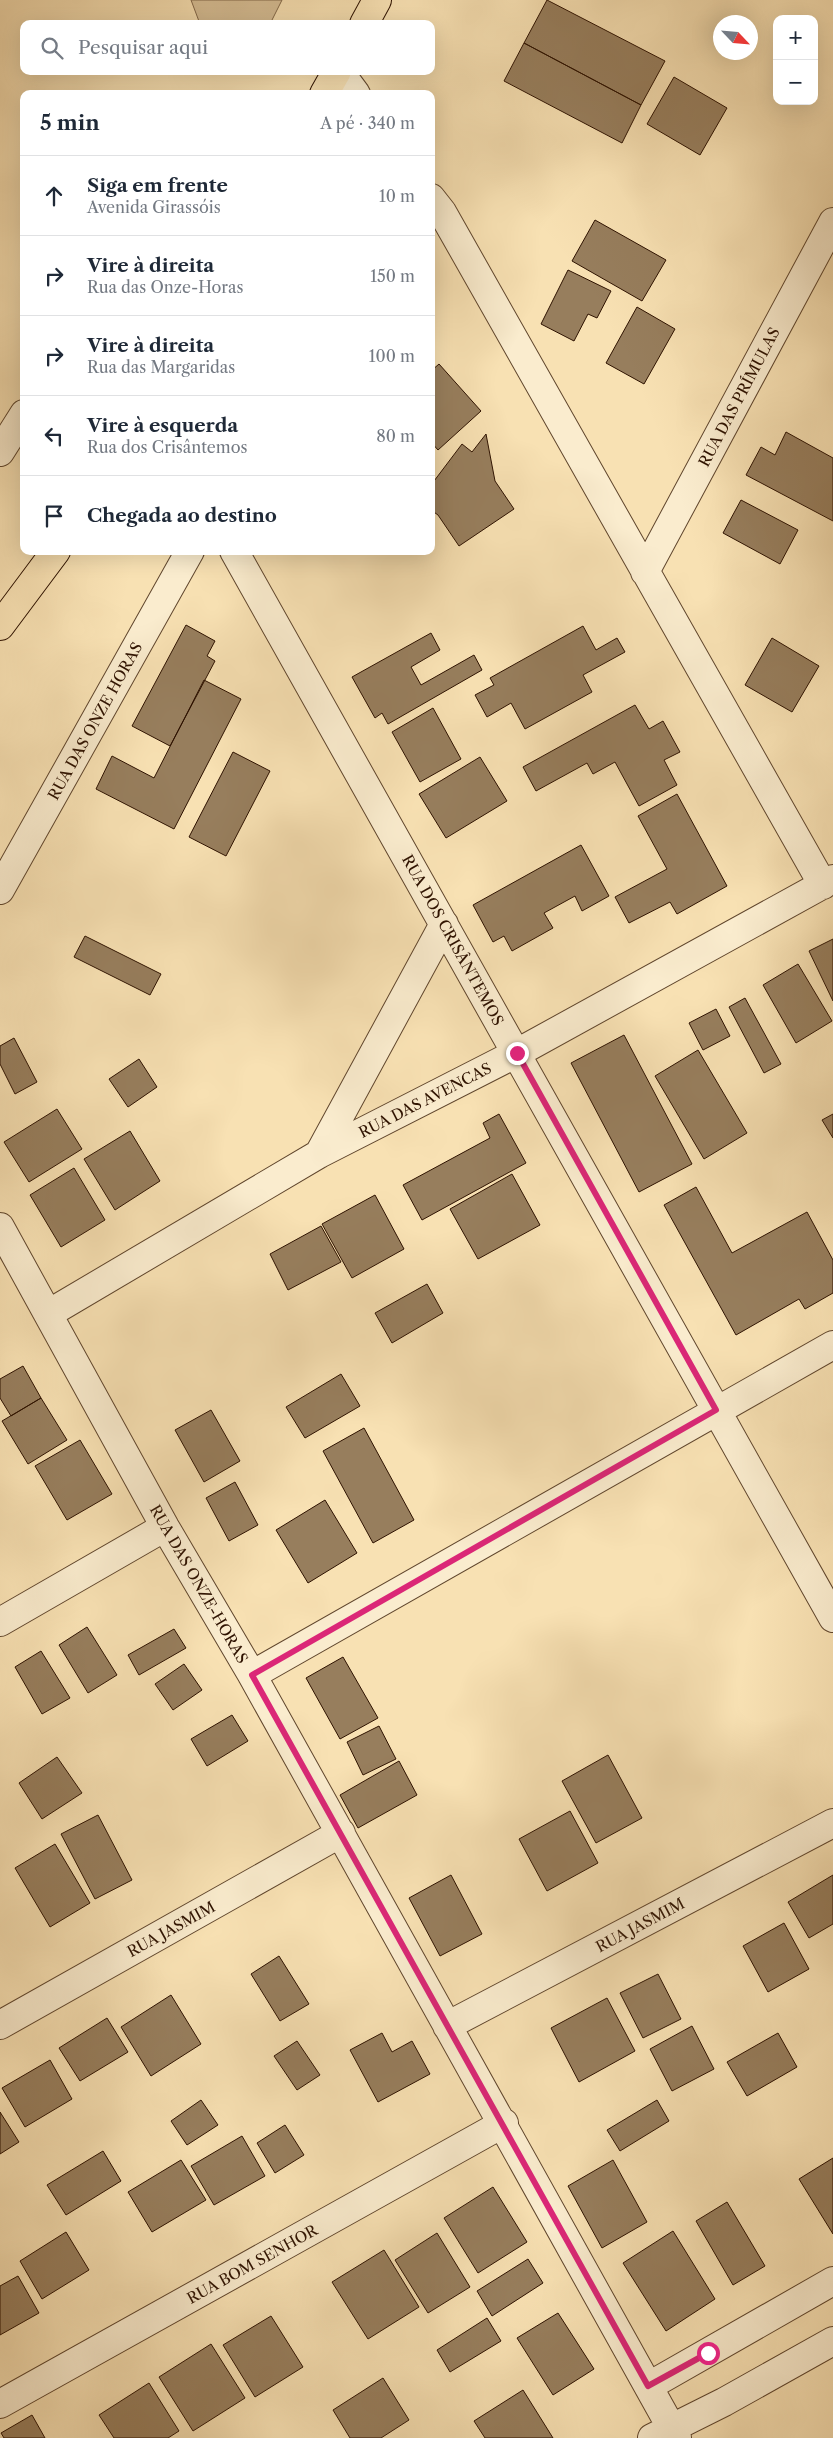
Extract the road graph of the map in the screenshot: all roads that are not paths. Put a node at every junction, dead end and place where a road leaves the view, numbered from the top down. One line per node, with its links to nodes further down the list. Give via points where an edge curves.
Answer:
1 (378, 0): 2 (main road)
2 (366, 20)
3 (336, 75): 5 (main road)
4 (341, 75): 6 (street)
5 (326, 90)
6 (353, 90)
7 (435, 204): 14 (street)
8 (833, 222): 14 (street, RUA DAS PRÍMULAS)
9 (20, 420): 10 (street)
10 (0, 452)
11 (53, 555): 15 (main road)
12 (188, 555): 17 (street, RUA DAS ONZE HORAS)
13 (236, 555): 18 (street, RUA DOS CRISÂNTEMOS)
14 (645, 572): 16 (street)
15 (0, 626)
16 (828, 882): 19 (street, RUA DAS AVENCAS)
17 (0, 890)
18 (444, 924): 19 (street, RUA DOS CRISÂNTEMOS); 20 (street)
19 (517, 1053): 20 (street, RUA DAS AVENCAS); 24 (street, RUA DOS CRISÂNTEMOS)
20 (319, 1154): 22 (street, RUA DAS AVENCAS)
21 (2, 1234): 22 (street, RUA DAS ONZE-HORAS)
22 (48, 1314): 25 (street, RUA DAS ONZE-HORAS)
23 (833, 1345): 24 (street)
24 (716, 1410): 26 (street, RUA DOS CRISÂNTEMOS); 28 (street)
25 (165, 1527): 27 (street); 28 (street, RUA DAS ONZE-HORAS)
26 (833, 1618)
27 (0, 1622)
28 (252, 1675): 30 (street, RUA DAS ONZE-HORAS)
29 (833, 1823): 32 (street, RUA JASMIM)
30 (341, 1834): 31 (street, RUA JASMIM); 32 (street, RUA DAS ONZE-HORAS)
31 (0, 2025)
32 (447, 2026): 33 (street, RUA DAS ONZE-HORAS)
33 (504, 2123): 36 (street, RUA DAS ONZE-HORAS); 37 (street, RUA BOM SENHOR)
34 (833, 2281): 36 (street)
35 (833, 2341): 38 (street)
36 (648, 2386): 38 (street, RUA DAS ONZE-HORAS)
37 (0, 2404)
38 (667, 2435)

